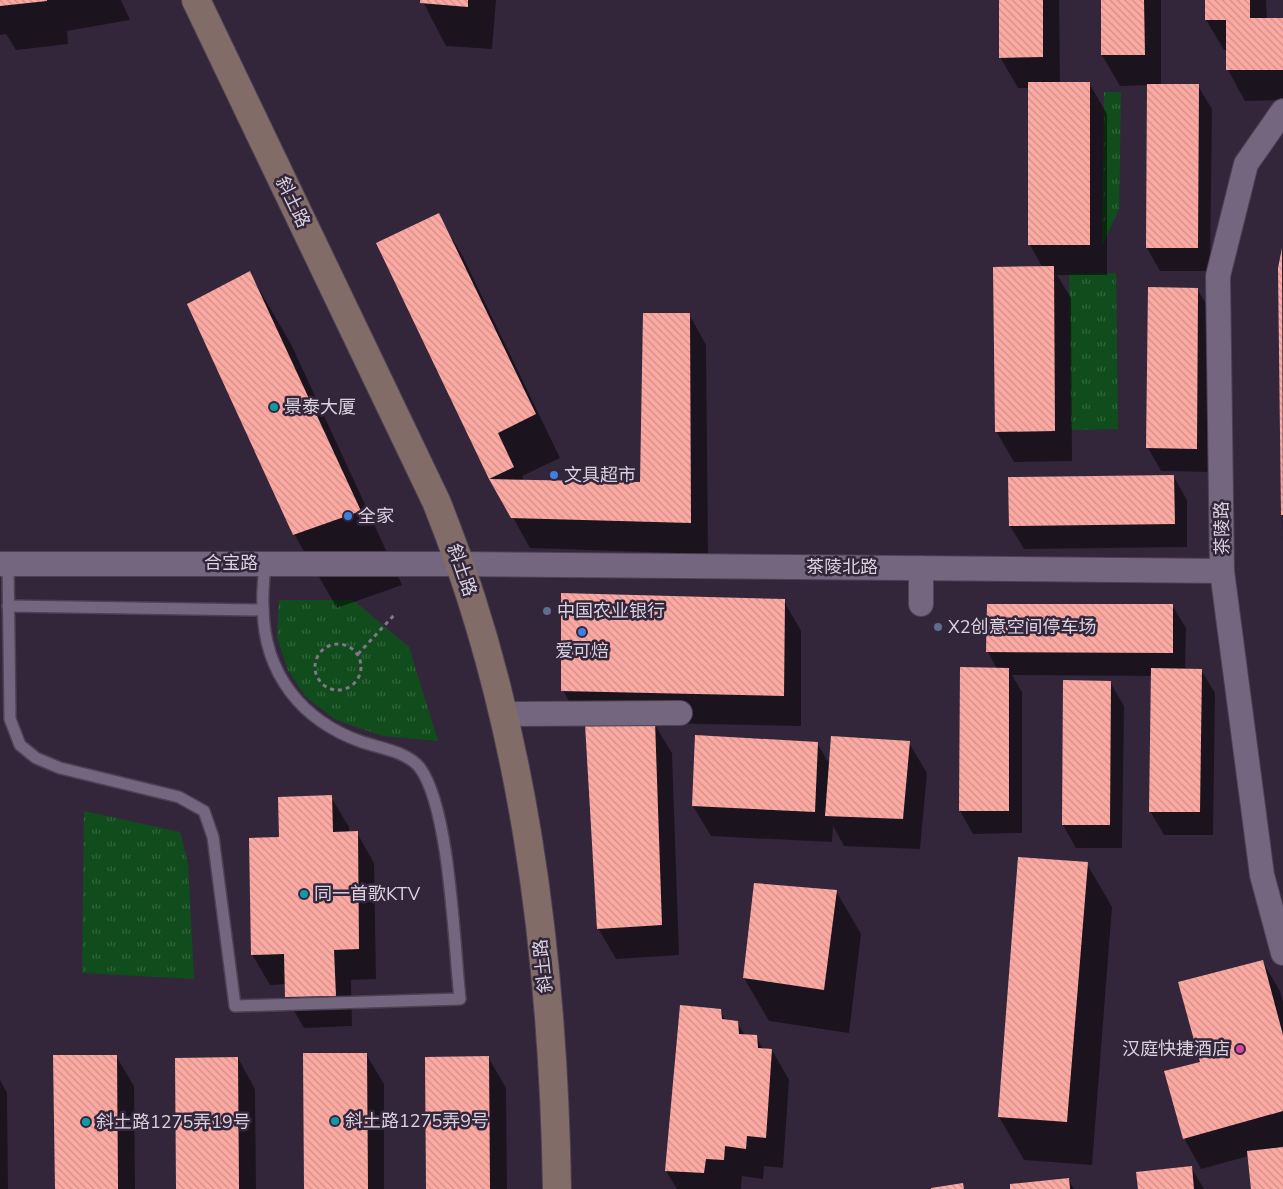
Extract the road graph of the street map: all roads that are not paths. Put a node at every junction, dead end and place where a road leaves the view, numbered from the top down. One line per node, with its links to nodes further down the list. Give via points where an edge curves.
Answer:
1 (196, 0): 5 (main road, 斜土路, via 436,501)
2 (1283, 112): 7 (street, 茶陵路, via 1246,164 1218,276)
3 (264, 563): 4 (street, 合宝路); 5 (street, 合宝路); 10 (lane)
4 (4, 564): 9 (lane)
5 (462, 564): 6 (street, 茶陵北路); 12 (main road, 斜土路)
6 (921, 568): 7 (street, 茶陵北路); 8 (street)
7 (1222, 571): 13 (street, 茶陵路, via 1262,875)
8 (921, 604)
9 (8, 606): 10 (lane); 10 (lane, via 10,719 20,745 36,758 60,768 179,797 204,811 213,838 235,1006 460,999 445,856 437,807 427,779 419,766 406,757 323,724 298,704 280,678 269,647)
10 (263, 610)
11 (680, 713): 12 (street)
12 (504, 714): 14 (main road, 斜土路, via 528,840 545,979)
13 (1283, 953)
14 (557, 1189)

